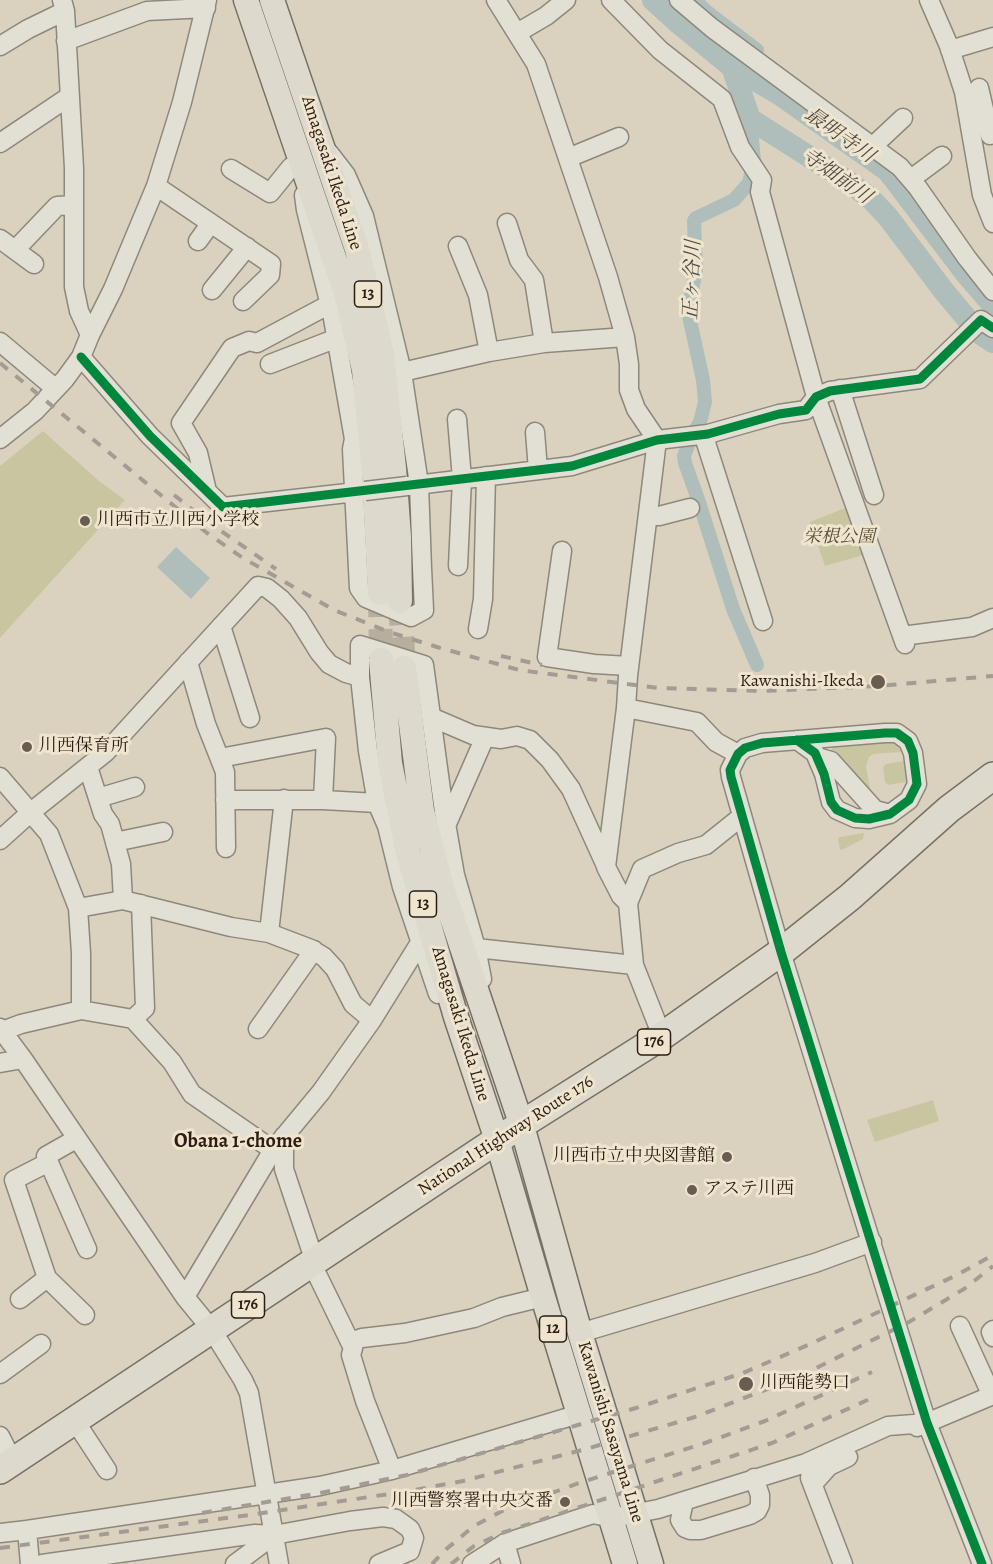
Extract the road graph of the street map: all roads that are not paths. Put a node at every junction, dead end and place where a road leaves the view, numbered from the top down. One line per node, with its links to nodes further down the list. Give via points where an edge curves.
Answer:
1 (246, 0): 24 (main road, Amagasaki Ikeda Line / 13)
2 (272, 0): 21 (main road, Amagasaki Ikeda Line / 13)
3 (496, 0): 10 (street)
4 (566, 0): 10 (street)
5 (679, 0): 22 (street)
6 (929, 0): 14 (street)
7 (610, 3): 54 (street, via 660,50 722,99 741,147 762,180 760,192)
8 (207, 4): 12 (street, via 147,11); 28 (street)
9 (63, 5): 12 (street); 13 (street)
10 (517, 33): 25 (street, via 536,64)
11 (993, 36): 14 (street)
12 (66, 41): 16 (street)
13 (0, 46)
14 (950, 50): 15 (street)
15 (979, 88): 18 (street, via 990,135); 32 (street, via 982,195)
16 (70, 96): 19 (street); 29 (street)
17 (903, 118): 22 (street)
18 (993, 132)
19 (3, 133)
20 (619, 137): 25 (street)
21 (321, 142): 24 (main road, Amagasaki Ikeda Line / 13, via 357,249 382,355 399,537 390,597 364,370 346,293); 51 (street, via 346,176 364,216)
22 (873, 146): 27 (street)
23 (942, 156): 27 (street)
24 (299, 158): 26 (street, via 270,193); 41 (street, via 306,210)
25 (568, 158): 44 (street)
26 (231, 169)
27 (911, 179): 39 (street)
28 (156, 186): 30 (street); 43 (street)
29 (74, 205): 34 (street, via 57,206); 43 (street, via 74,287 79,311)
30 (211, 223): 33 (street); 36 (street)
31 (507, 223): 47 (street, via 519,260 534,279)
32 (993, 223)
33 (198, 241)
34 (7, 245): 37 (street)
35 (458, 246): 48 (street, via 478,295)
36 (247, 247): 38 (street); 40 (street, via 271,264 271,270)
37 (34, 264)
38 (212, 290)
39 (993, 291)
40 (243, 301)
41 (330, 304): 45 (street); 64 (street, via 257,343 249,341 232,348 181,423 198,453)
42 (983, 322): 53 (street, via 920,379)
43 (90, 334): 49 (street)
44 (625, 337): 47 (street); 59 (street, via 628,390)
45 (338, 338): 50 (street); 65 (street)
46 (0, 342): 52 (street)
47 (544, 343): 48 (street)
48 (489, 352): 51 (street, via 443,354)
49 (81, 357): 52 (street); 64 (street, via 150,436)
50 (270, 364)
51 (402, 372): 63 (street)
52 (56, 389): 58 (street)
53 (840, 389): 54 (street); 66 (street)
54 (816, 397): 57 (street, via 806,410); 71 (street, via 904,640 972,627)
55 (457, 419): 62 (street)
56 (535, 432): 60 (street)
57 (699, 435): 59 (street); 72 (street, via 705,443)
58 (0, 439)
59 (657, 440): 60 (street, via 572,466); 68 (street)
60 (538, 470): 61 (street)
61 (486, 476): 62 (street); 74 (street, via 483,599)
62 (462, 479): 63 (street); 70 (street)
63 (413, 485): 65 (street, bridge); 65 (street, via 424,610 411,617 366,598 359,588)
64 (207, 491): 65 (street, via 223,507)
65 (359, 492)
66 (873, 495)
67 (690, 508): 68 (street)
68 (648, 515): 76 (street)
69 (562, 551): 76 (street, via 547,657)
70 (458, 566)
71 (993, 618)
72 (763, 621)
73 (221, 626): 75 (street); 77 (street, via 258,586 267,588 298,618 329,664); 80 (street)
74 (478, 629)
75 (188, 662): 85 (street); 86 (street)
76 (629, 666): 78 (street)
77 (360, 676): 79 (street, via 360,645 424,665); 94 (street)
78 (626, 708): 83 (street, via 697,723 716,742); 103 (street)
79 (431, 717): 81 (street); 98 (street)
80 (250, 718)
81 (485, 737): 98 (street); 103 (street, via 517,736 530,740 550,760 571,789)
82 (797, 740): 83 (street, via 753,745); 84 (street); 96 (street, via 885,733 903,736 913,753 917,784 909,800)
83 (738, 754): 97 (street, via 730,770)
84 (817, 757): 96 (street, via 831,761 875,810); 96 (street, via 837,810 855,819)
85 (220, 758): 92 (street, via 225,772); 93 (street, via 326,738)
86 (88, 767): 90 (street); 95 (street)
87 (0, 777): 95 (street)
88 (992, 781): 111 (highway, National Highway Route 176 / 176, via 949,809)
89 (135, 787): 90 (street)
90 (98, 798): 101 (street)
91 (284, 799): 92 (street); 93 (street); 107 (street)
92 (225, 800): 102 (street)
93 (323, 800): 94 (street)
94 (377, 802): 108 (street)
95 (31, 812): 100 (street); 106 (street, via 49,834)
96 (890, 814)
97 (741, 817): 105 (street, via 706,845 642,869); 111 (street)
98 (446, 826): 109 (street)
99 (163, 832): 101 (street)
100 (0, 840)
101 (115, 842): 104 (street)
102 (226, 848)
103 (606, 867): 105 (street)
104 (132, 902): 106 (street); 107 (street); 114 (street, via 145,1008)
105 (628, 903): 112 (street)
106 (78, 908): 113 (street)
107 (269, 933): 110 (street)
108 (420, 941): 115 (street); 119 (street, via 436,989)
109 (476, 948): 112 (street); 116 (street)
110 (314, 950): 115 (street, via 335,969 353,1004); 117 (street)
111 (781, 952): 120 (highway, National Highway Route 176 / 176); 128 (street)
112 (634, 964): 120 (street)
113 (81, 1010): 114 (street); 118 (street)
114 (134, 1019): 126 (street, via 172,1062 192,1094)
115 (372, 1020): 126 (street)
116 (490, 1028): 119 (main road, Amagasaki Ikeda Line / 13, via 442,888 392,664 390,763 408,853); 123 (main road, Amagasaki Ikeda Line / 13)
117 (258, 1029)
118 (1, 1030): 121 (street)
119 (461, 1035): 125 (main road, Amagasaki Ikeda Line / 13)
120 (662, 1036): 123 (highway, National Highway Route 176 / 176)
121 (23, 1059): 122 (street); 124 (street)
122 (0, 1063)
123 (522, 1126): 125 (highway, National Highway Route 176 / 176); 139 (main road, Kawanishi Sasayama Line / 12)
124 (76, 1139): 127 (street, via 46,1156); 132 (street)
125 (497, 1140): 130 (highway, National Highway Route 176 / 176); 133 (main road, Kawanishi Sasayama Line / 12)
126 (279, 1143): 130 (street, via 312,1253); 132 (street)
127 (49, 1162): 129 (street); 131 (street, via 14,1180)
128 (872, 1242): 139 (street, via 815,1263); 147 (street)
129 (87, 1249)
130 (311, 1262): 137 (highway, National Highway Route 176 / 176); 142 (street)
131 (47, 1278): 134 (street); 135 (street)
132 (186, 1297): 137 (street)
133 (543, 1298): 142 (street, via 474,1318 362,1338); 145 (main road, Kawanishi Sasayama Line / 12)
134 (20, 1299)
135 (84, 1315)
136 (960, 1326): 144 (street)
137 (212, 1330): 146 (highway, National Highway Route 176 / 176); 156 (street, via 249,1393)
138 (993, 1330): 140 (street)
139 (580, 1333): 158 (main road, Kawanishi Sasayama Line / 12)
140 (993, 1337)
141 (41, 1344): 143 (street)
142 (351, 1346): 153 (street, via 365,1401)
143 (0, 1374)
144 (992, 1396): 147 (street)
145 (579, 1414): 153 (street); 159 (main road, Kawanishi Sasayama Line / 12)
146 (75, 1421): 150 (highway, National Highway Route 176 / 176); 152 (street)
147 (927, 1423): 149 (street, via 888,1426); 155 (street, via 829,1466); 176 (street)
148 (0, 1436): 150 (street)
149 (816, 1458): 151 (street); 155 (street)
150 (6, 1466)
151 (789, 1468): 154 (street); 155 (street, via 804,1473)
152 (107, 1470)
153 (392, 1470): 156 (street)
154 (754, 1478): 157 (street); 157 (street, via 760,1505 750,1515 690,1530 679,1517)
155 (811, 1481): 175 (street)
156 (268, 1495): 160 (street); 162 (street)
157 (684, 1501): 158 (street)
158 (636, 1513): 159 (street); 174 (main road, Kawanishi Sasayama Line / 12)
159 (612, 1518): 163 (street, via 593,1514); 173 (main road, Kawanishi Sasayama Line / 12)
160 (27, 1530): 161 (street); 166 (street)
161 (0, 1533)
162 (274, 1535): 164 (street, via 350,1521 396,1519 410,1529 414,1539); 165 (street, via 255,1534); 168 (street); 169 (street)
163 (505, 1543): 171 (street); 172 (street)
164 (406, 1557): 170 (street)
165 (60, 1563): 167 (street)
166 (30, 1564)
167 (42, 1564)
168 (235, 1564)
169 (279, 1564)
170 (379, 1564)
171 (472, 1564)
172 (511, 1564)
173 (626, 1564)
174 (651, 1564)
175 (843, 1564)
176 (982, 1564)

